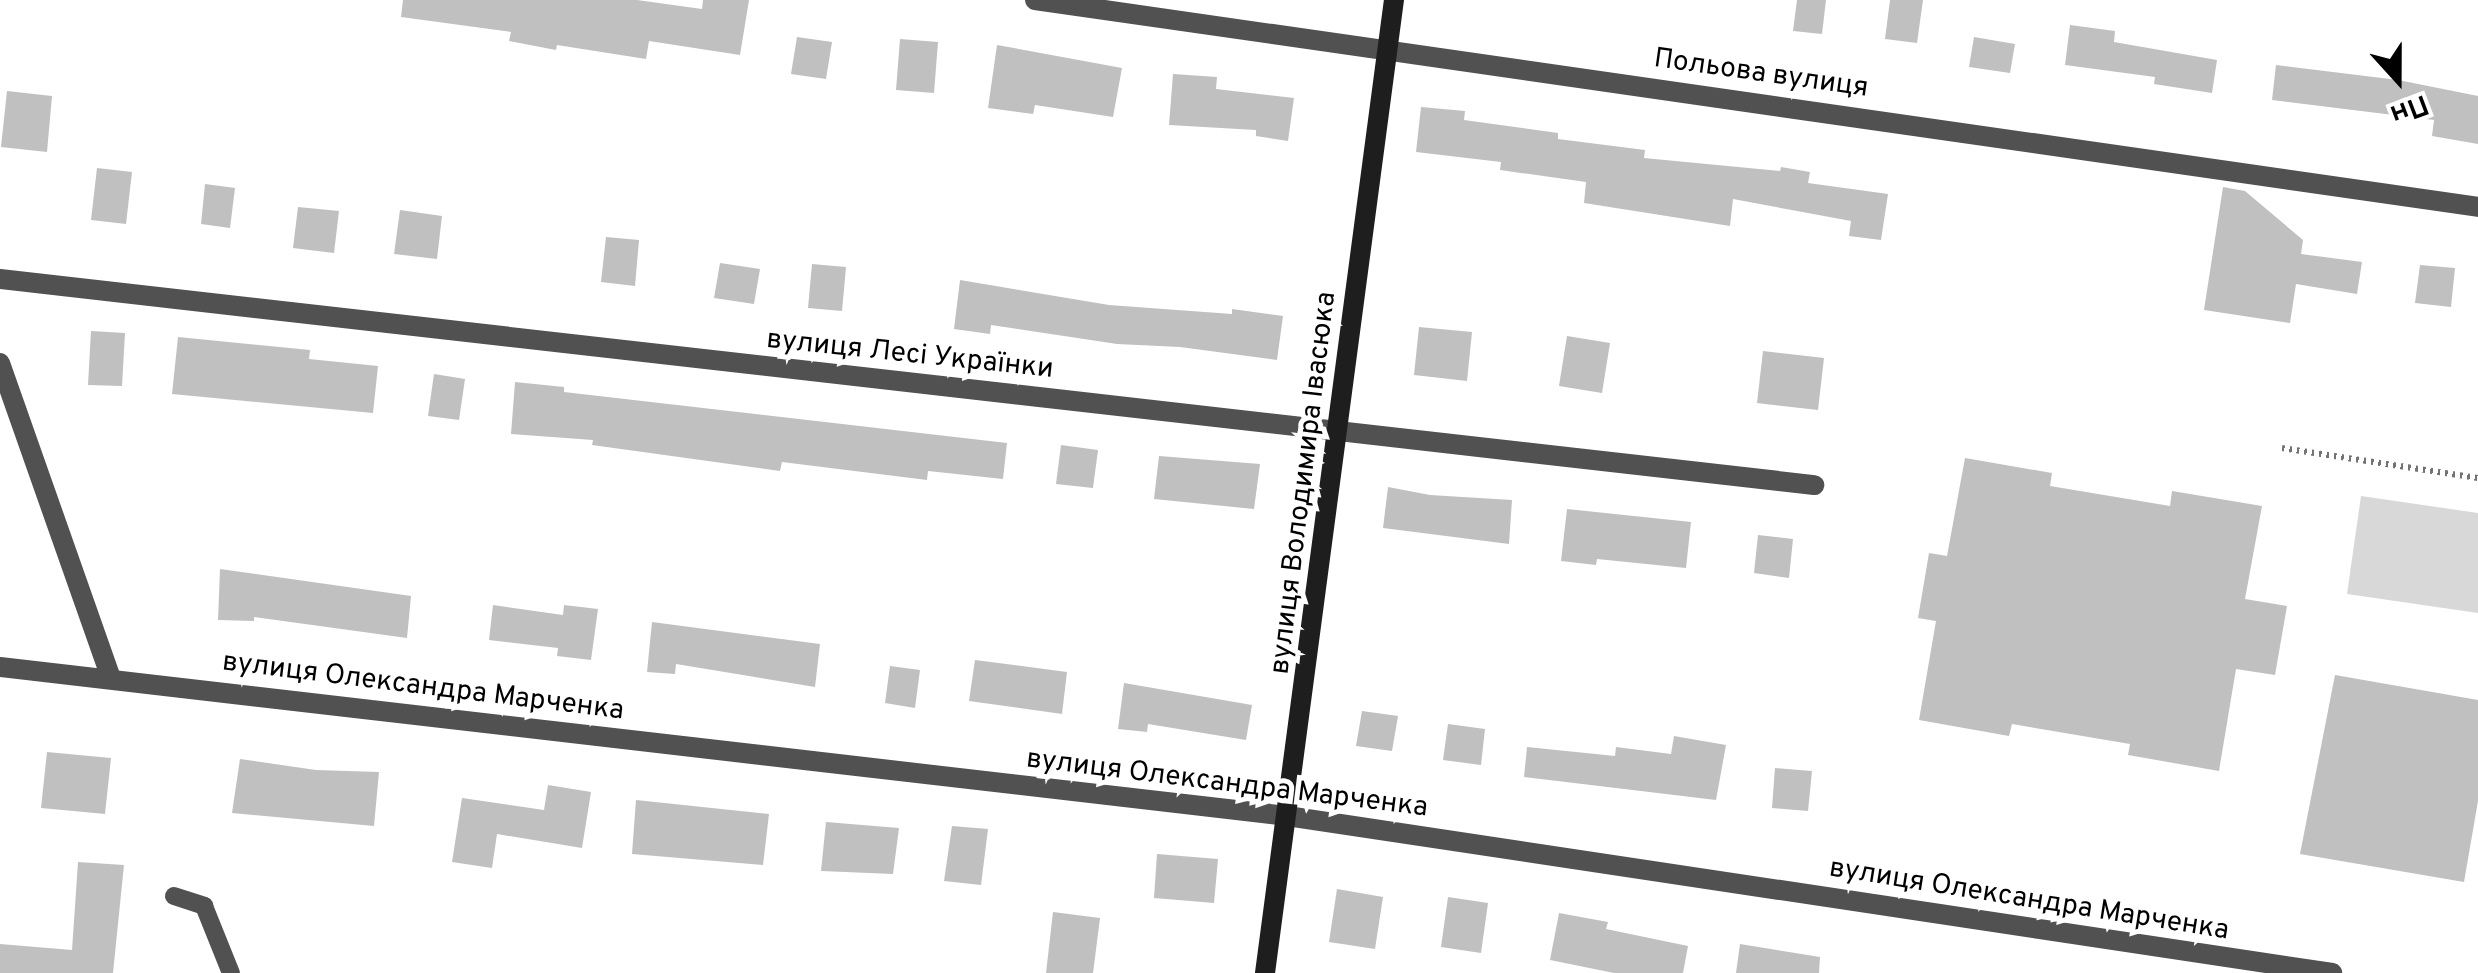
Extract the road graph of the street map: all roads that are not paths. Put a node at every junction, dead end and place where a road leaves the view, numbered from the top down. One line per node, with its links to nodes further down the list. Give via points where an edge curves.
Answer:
1 (1035, 0): 3 (street, Польова вулиця)
2 (1394, 0): 3 (street, вулиця Володимира Івасюка)
3 (1387, 48): 4 (street, Польова вулиця); 7 (street, вулиця Володимира Івасюка)
4 (2478, 207)
5 (0, 280): 7 (street, вулиця Лесі Українки)
6 (0, 363): 10 (street)
7 (1339, 432): 8 (street, вулиця Лесі Українки); 11 (street, вулиця Володимира Івасюка)
8 (1814, 484)
9 (0, 667): 10 (street, вулиця Олександра Марченка)
10 (111, 678): 11 (street, вулиця Олександра Марченка)
11 (1288, 816): 14 (street, вулиця Володимира Івасюка); 15 (street, вулиця Олександра Марченка)
12 (174, 896): 13 (lane, via 204,906)
13 (231, 973)
14 (1265, 973)
15 (2332, 973)

